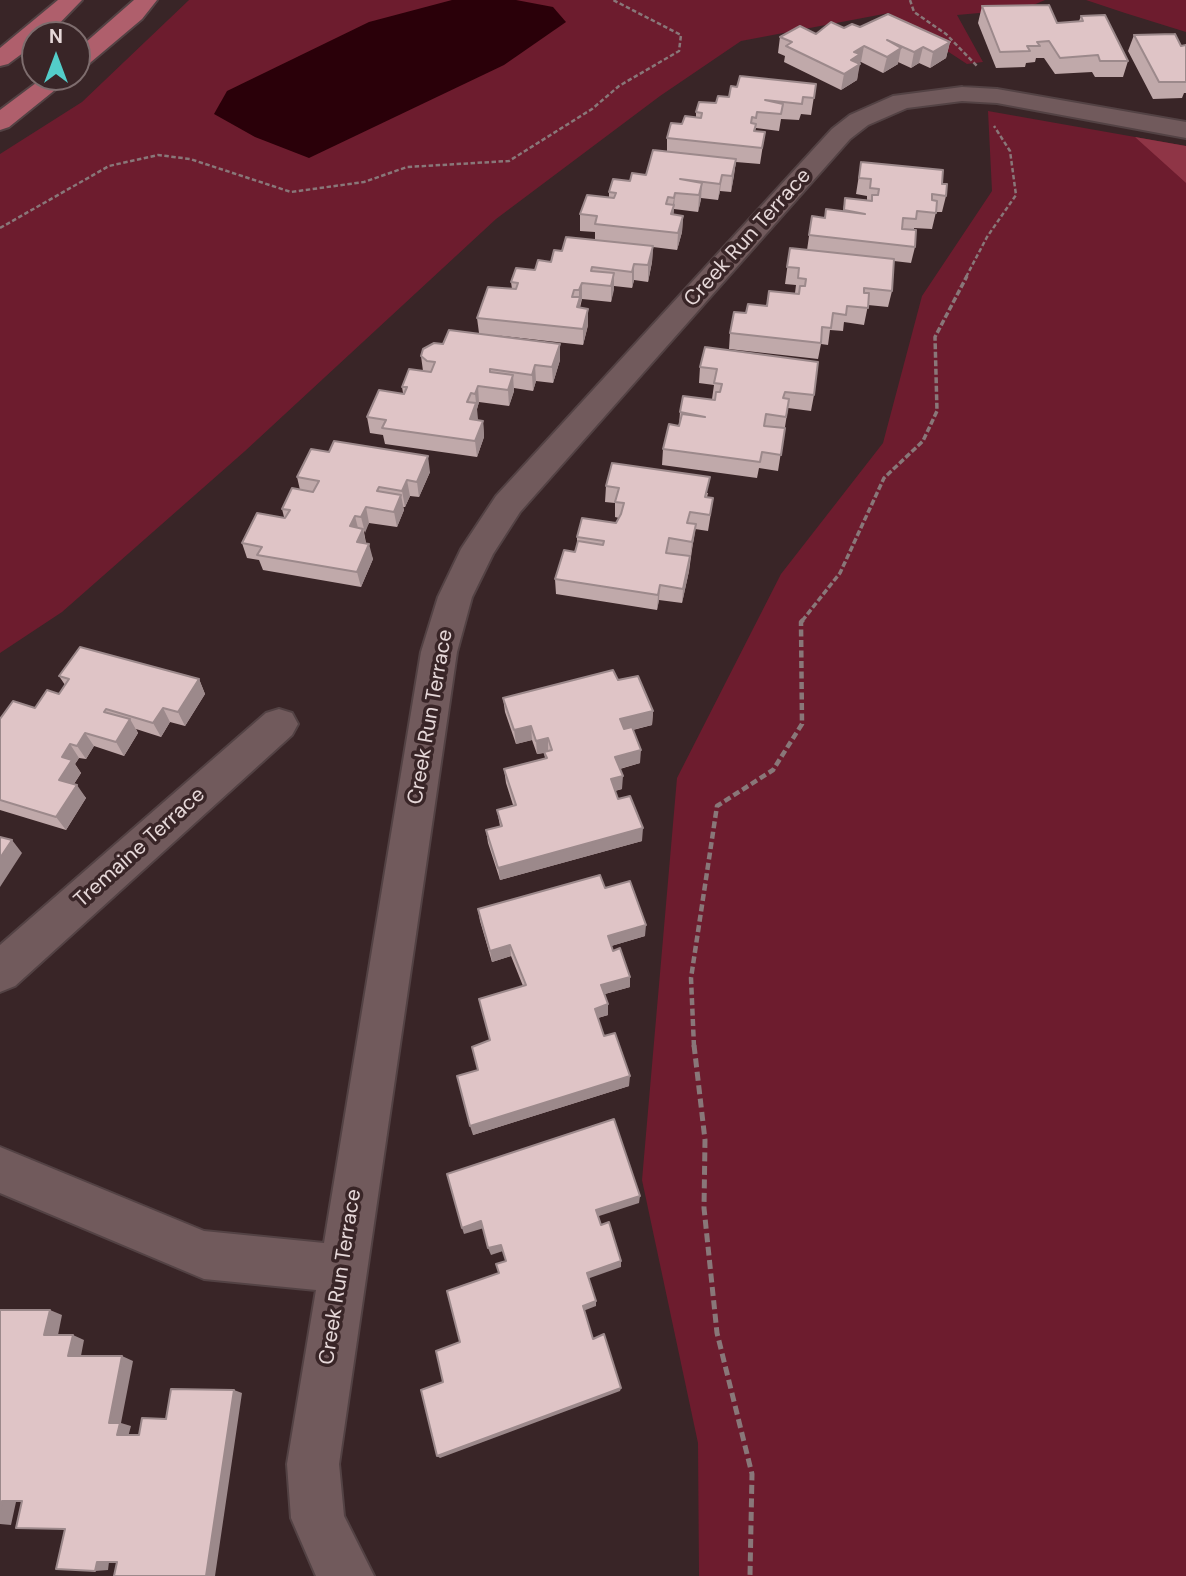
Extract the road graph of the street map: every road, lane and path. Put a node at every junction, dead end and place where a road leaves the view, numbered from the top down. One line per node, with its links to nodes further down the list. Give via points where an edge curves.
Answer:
1 (71, 0): 6 (main road)
2 (146, 0): 5 (main road)
3 (612, 0): 11 (path, via 681,35 679,51 509,161 407,167 364,182 291,192 190,159 158,155 108,166)
4 (910, 0): 8 (path, via 914,12 976,63)
5 (91, 50)
6 (0, 60)
7 (41, 91): 9 (main road)
8 (977, 95): 10 (street, Creek Run Terrace); 15 (street, Creek Run Terrace, via 902,101 859,120 841,134 508,504 478,549 455,597 439,652); 17 (path, via 1010,151 1016,195 987,237 934,337 937,411 923,441 884,478 840,573 801,622 802,724 773,770 717,806 691,978 705,1140 704,1208 717,1333 752,1474)
9 (0, 122)
10 (1186, 130)
11 (0, 228)
12 (279, 724): 13 (street, Tremaine Terrace)
13 (0, 972)
14 (0, 1170): 15 (street, via 204,1255)
15 (342, 1268): 16 (street, Creek Run Terrace, via 313,1464 318,1518)
16 (347, 1576)
17 (750, 1576)

